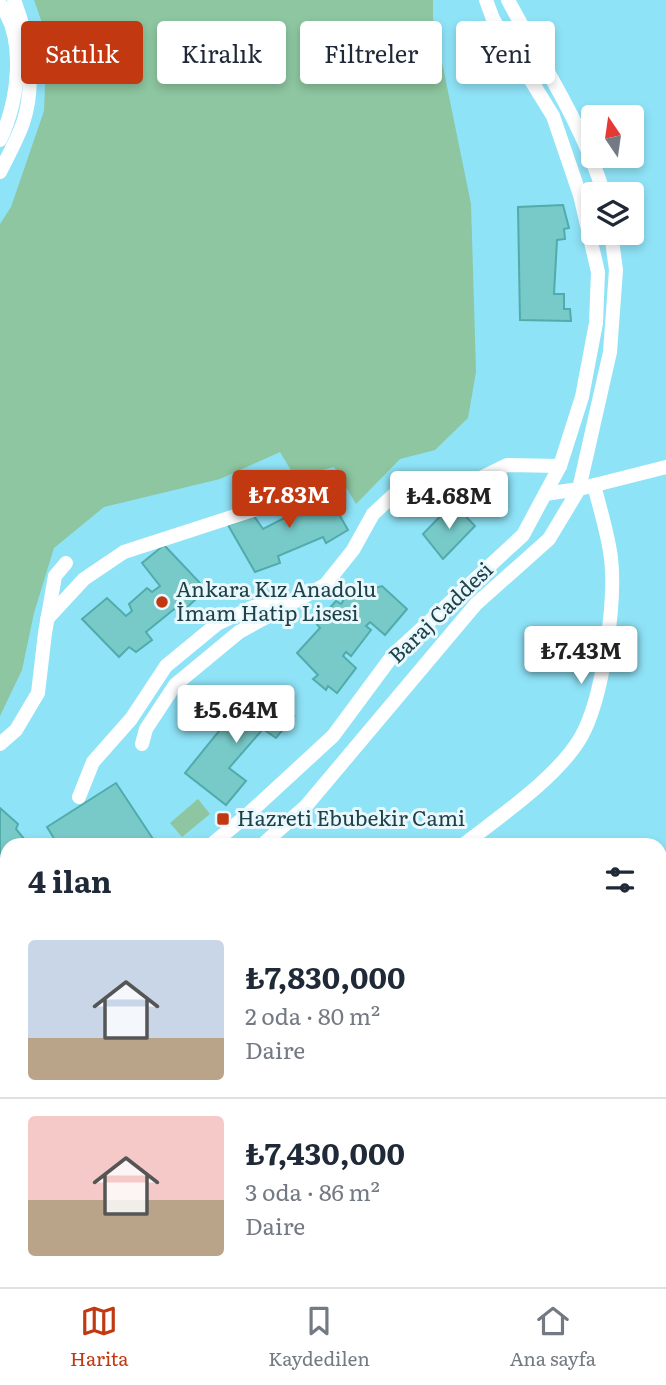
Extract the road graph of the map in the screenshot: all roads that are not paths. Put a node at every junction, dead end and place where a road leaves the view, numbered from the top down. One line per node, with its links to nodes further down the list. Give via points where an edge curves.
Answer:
1 (14, 0): 6 (street, via 27,46 29,100 23,125)
2 (486, 0): 9 (street, Baraj Caddesi, via 553,116 580,195 598,272 596,323 582,397)
3 (508, 0): 7 (street, via 572,117)
4 (0, 4): 5 (street, via 8,14 18,59 13,102)
5 (0, 140)
6 (0, 172)
7 (600, 182)
8 (613, 245): 12 (street, Baraj Caddesi, via 616,270 610,352)
9 (560, 466): 13 (street, Baraj Caddesi); 16 (street, via 507,466 464,486 433,488 410,480 373,514 326,585)
10 (666, 467): 11 (street)
11 (594, 485): 12 (street); 23 (street, via 611,558 612,592 601,682 581,736 557,767)
12 (579, 489): 13 (street); 22 (street, Baraj Caddesi, via 549,539 476,604 306,806)
13 (545, 494): 21 (street, Baraj Caddesi, via 523,535 393,655 333,736)
14 (269, 505): 17 (street, via 124,552 84,579)
15 (66, 563): 17 (street, via 55,576)
16 (292, 603): 19 (street, via 239,632 175,685 146,729); 20 (street, via 253,607 217,624 166,666 131,719 93,762)
17 (47, 619): 18 (street, via 38,693 16,730)
18 (0, 744)
19 (142, 744)
20 (79, 797)
21 (219, 838)
22 (270, 838)
23 (471, 838)

